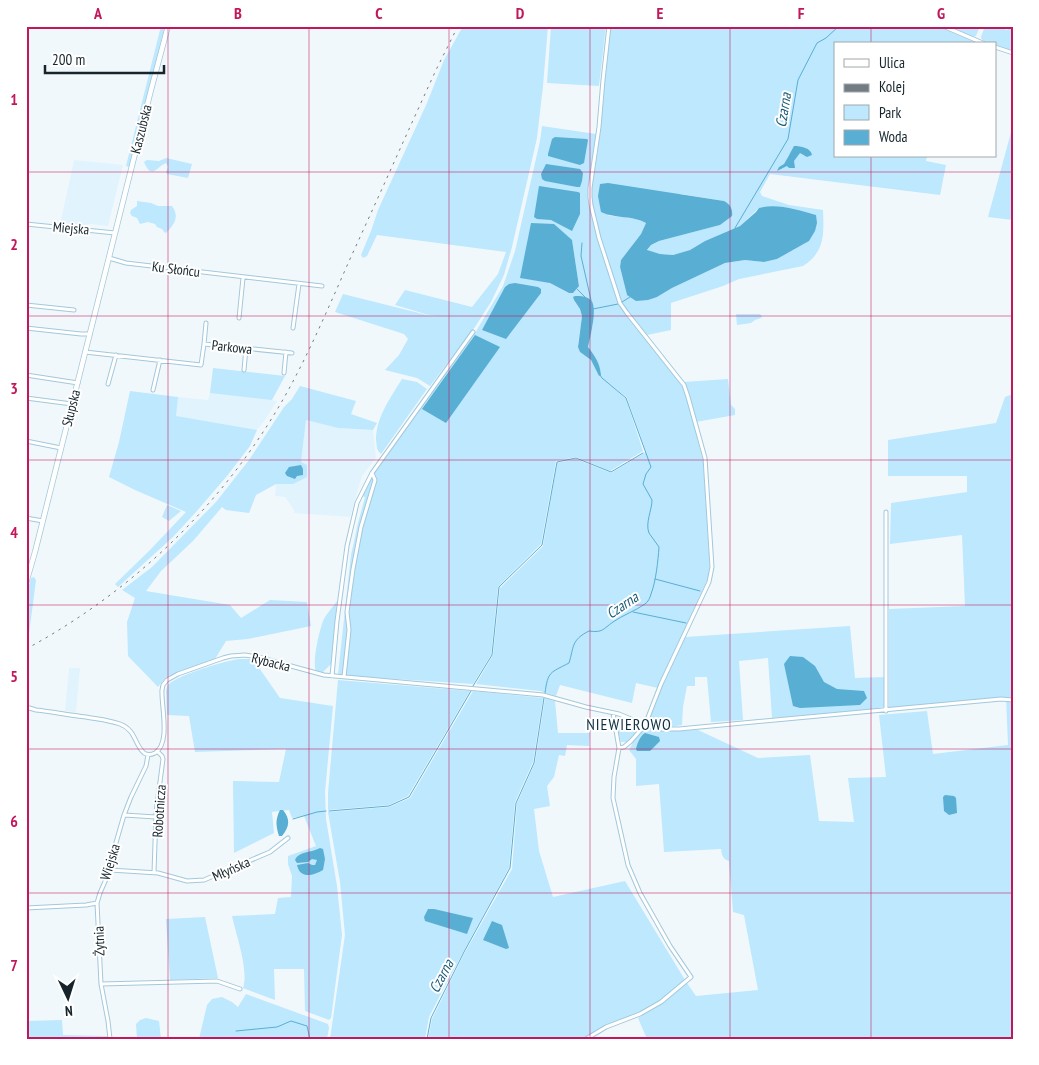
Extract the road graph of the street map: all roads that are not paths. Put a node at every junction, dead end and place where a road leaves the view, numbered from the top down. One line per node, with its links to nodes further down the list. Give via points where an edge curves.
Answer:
1 (168, 26): 8 (main road, Kaszubska)
2 (608, 26): 49 (street, via 590,188 591,205 620,303 684,385 705,458 712,567 709,582)
3 (943, 26): 4 (street)
4 (981, 42)
5 (996, 48): 6 (street)
6 (1013, 54)
7 (26, 224): 8 (street, Miejska)
8 (115, 233): 9 (main road, Słupska)
9 (109, 258): 10 (street, Ku Słońcu); 20 (main road, Słupska)
10 (244, 278): 11 (street, Ku Słońcu); 15 (street)
11 (299, 284): 12 (street, Ku Słońcu); 18 (street)
12 (322, 286)
13 (26, 305): 14 (street)
14 (74, 310)
15 (239, 318)
16 (206, 323): 21 (street)
17 (26, 328): 20 (street)
18 (293, 328)
19 (473, 332): 38 (street)
20 (90, 334): 23 (main road, Słupska)
21 (204, 344): 22 (street, Parkowa); 27 (street, Parkowa, via 201,364)
22 (246, 348): 24 (street, Parkowa); 28 (street)
23 (85, 352): 26 (street, Parkowa); 31 (main road, Słupska)
24 (286, 352): 25 (street, Parkowa); 29 (street)
25 (292, 353)
26 (116, 355): 27 (street, Parkowa); 32 (street)
27 (160, 360): 33 (street)
28 (244, 370)
29 (284, 374)
30 (26, 375): 31 (street)
31 (78, 383): 35 (main road, Słupska)
32 (108, 384)
33 (153, 390)
34 (26, 398): 35 (street)
35 (72, 404): 37 (main road, Słupska)
36 (26, 441): 37 (street)
37 (61, 448): 41 (main road, Słupska)
38 (372, 473): 43 (street, via 357,503 347,546); 44 (street, via 374,480 361,527 347,612 349,630)
39 (886, 512): 47 (street)
40 (26, 518): 41 (street)
41 (43, 521): 42 (main road, Słupska)
42 (26, 583)
43 (332, 676): 44 (street, Rybacka); 51 (street, Rybacka, via 245,655 223,658 172,677 162,688 164,732)
44 (344, 677): 48 (street, Rybacka, via 543,695)
45 (1013, 700): 47 (street, Rybacka)
46 (26, 707): 52 (street, via 121,724 130,730)
47 (886, 711): 49 (street, Rybacka, via 678,729)
48 (613, 712): 49 (street, Rybacka); 50 (street)
49 (645, 725): 50 (street, via 624,747)
50 (618, 748): 62 (street, via 612,798 628,865 660,930 691,977 661,1002 606,1027)
51 (157, 751): 52 (street); 54 (street, Robotnicza, via 163,759)
52 (148, 755): 53 (street, Wiejska)
53 (124, 815): 54 (street); 56 (street, Wiejska)
54 (156, 817): 57 (street, Robotnicza)
55 (288, 838): 57 (street, Młyńska, via 270,852 204,880 179,880)
56 (110, 870): 57 (street, Młyńska); 58 (street, Wiejska)
57 (154, 872)
58 (97, 903): 59 (street); 60 (street, Żytnia)
59 (26, 908)
60 (101, 984): 61 (street, via 217,981); 63 (street, Żytnia)
61 (240, 989)
62 (591, 1038): 64 (street)
63 (110, 1039)
64 (586, 1039)

